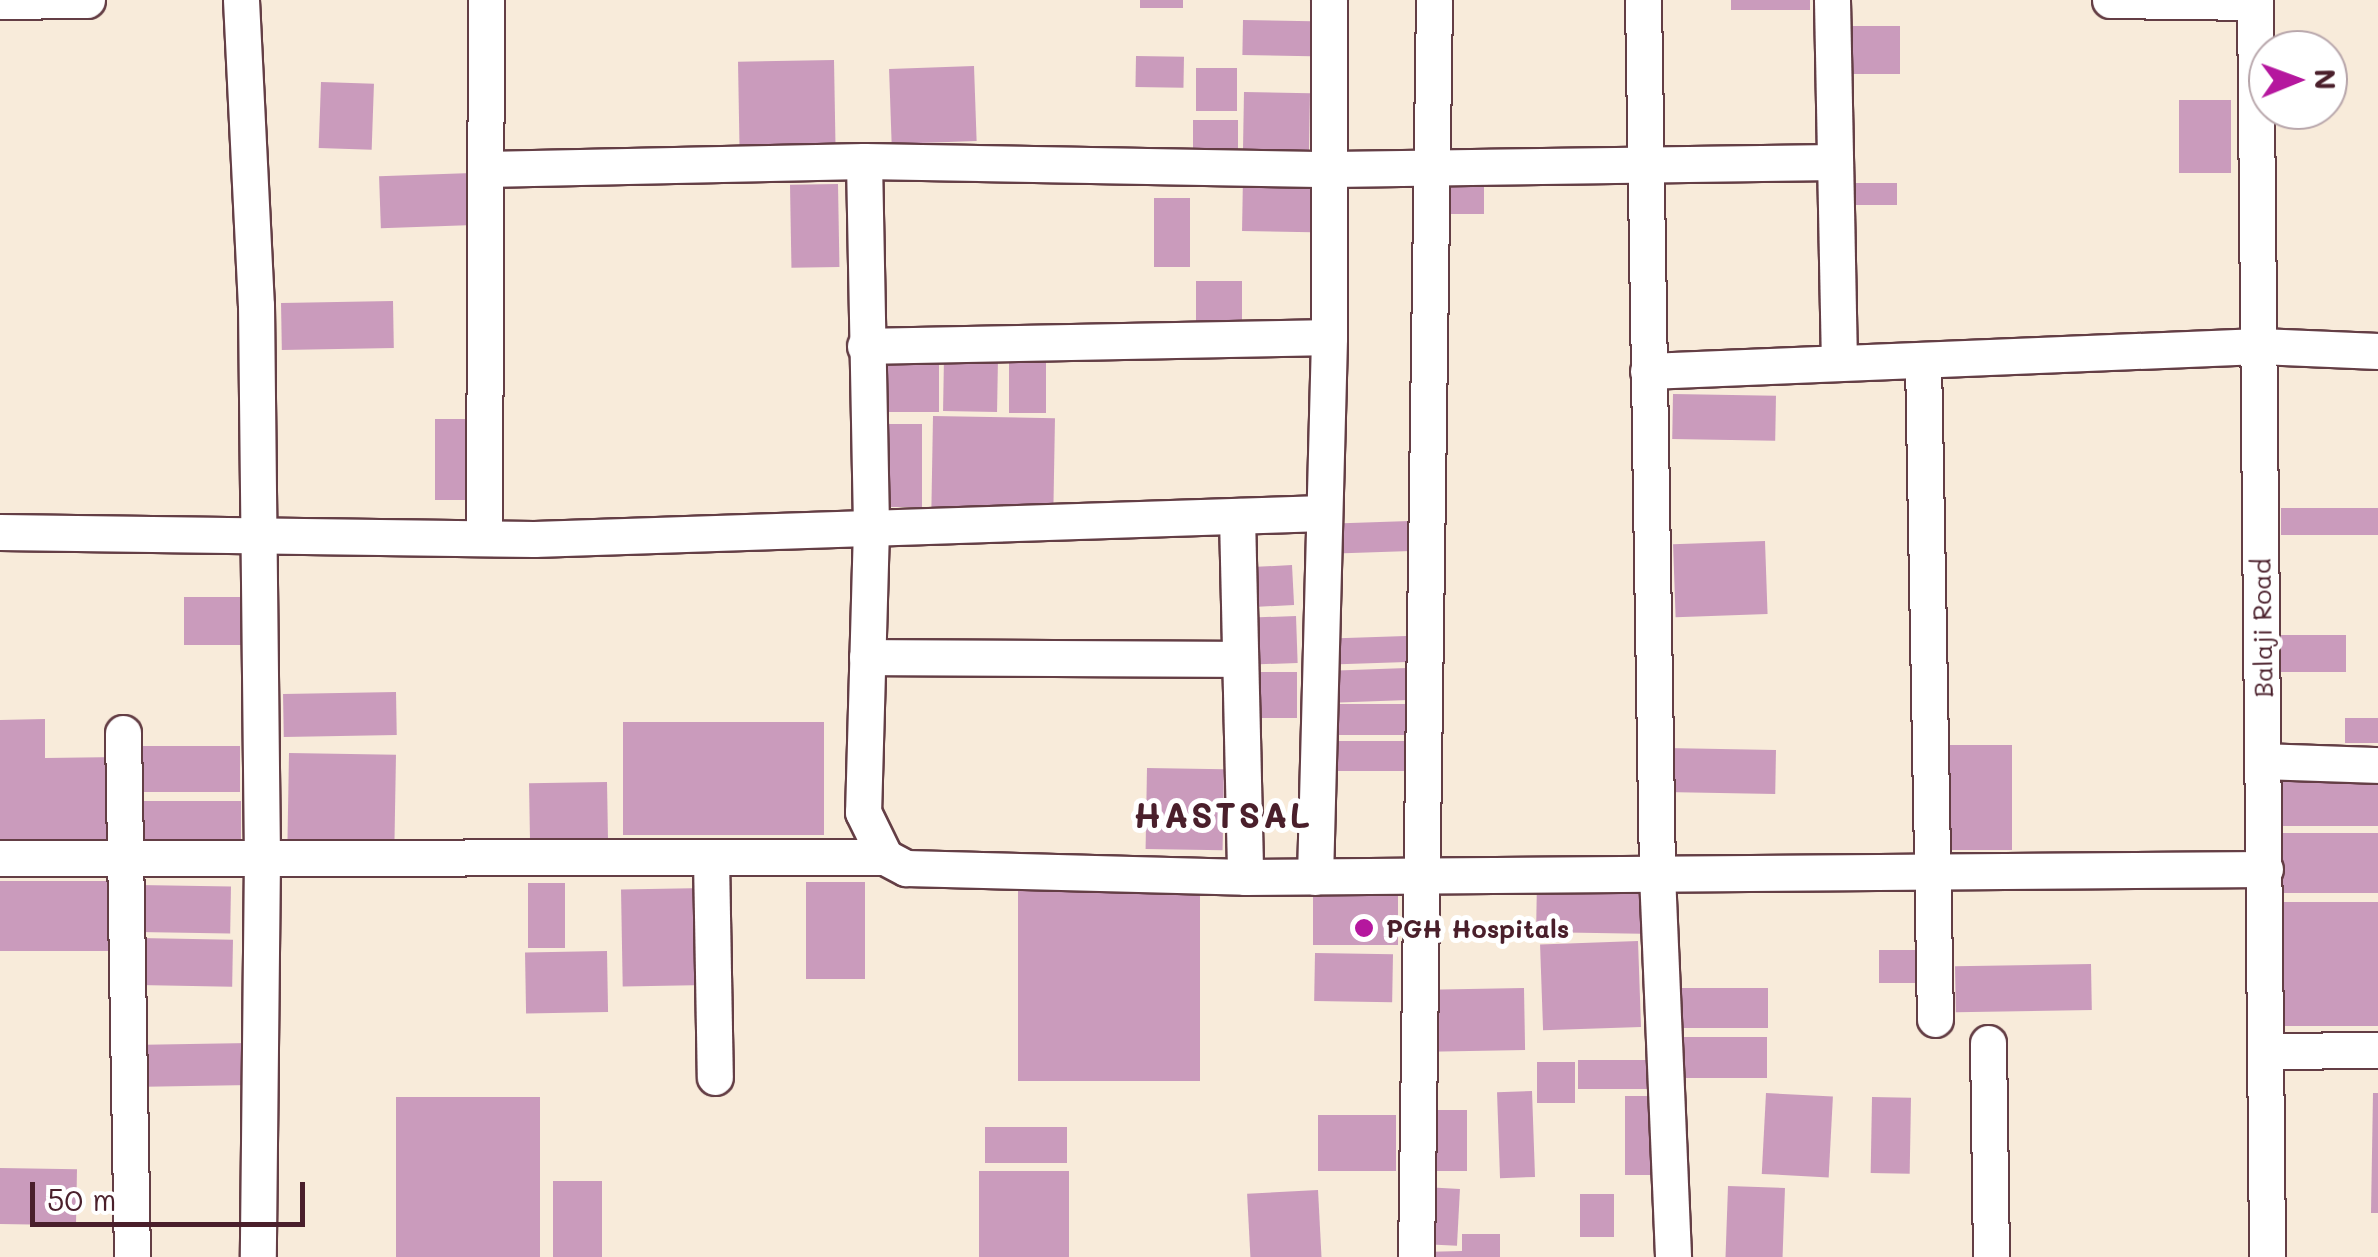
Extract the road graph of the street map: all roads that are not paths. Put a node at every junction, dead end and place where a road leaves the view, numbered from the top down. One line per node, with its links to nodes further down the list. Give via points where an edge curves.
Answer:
1 (87, 0): 9 (street)
2 (242, 0): 28 (street, via 256,304)
3 (486, 0): 15 (street)
4 (1329, 0): 16 (street)
5 (1434, 0): 13 (street)
6 (1644, 0): 14 (street)
7 (1832, 0): 12 (street)
8 (2110, 0): 10 (street)
9 (0, 1)
10 (2255, 1): 19 (street, Balaji Road)
11 (864, 161): 15 (street); 16 (street); 18 (street)
12 (1835, 162): 14 (street); 22 (street)
13 (1430, 166): 14 (street); 16 (street); 43 (street)
14 (1642, 168): 23 (street)
15 (485, 169): 29 (street)
16 (1332, 169): 17 (street)
17 (1329, 338): 18 (street); 24 (street)
18 (865, 346): 26 (street)
19 (2259, 346): 20 (street); 21 (street); 33 (street, Balaji Road)
20 (2378, 350)
21 (1923, 360): 22 (street); 41 (street)
22 (1839, 363): 23 (street)
23 (1648, 370): 42 (street)
24 (1324, 512): 25 (street); 45 (street)
25 (1237, 516): 26 (street); 31 (street)
26 (870, 528): 29 (street); 30 (street)
27 (0, 532): 28 (street)
28 (256, 534): 29 (street); 38 (street)
29 (484, 538)
30 (867, 657): 31 (street); 35 (street, via 863,812)
31 (1240, 659): 44 (street)
32 (123, 733): 37 (street)
33 (2263, 761): 34 (street); 40 (street, Balaji Road)
34 (2378, 764)
35 (886, 857): 39 (street); 44 (street, via 906,868)
36 (0, 858): 37 (street)
37 (127, 858): 38 (street); 51 (street)
38 (262, 858): 39 (street); 52 (street)
39 (712, 858): 50 (street)
40 (2265, 869): 41 (street); 49 (street, Balaji Road)
41 (1933, 872): 42 (street); 46 (street)
42 (1657, 874): 43 (street); 54 (street)
43 (1418, 876): 45 (street); 53 (street)
44 (1246, 877): 45 (street)
45 (1315, 877)
46 (1936, 1019)
47 (1988, 1042): 55 (street)
48 (2378, 1050): 49 (street)
49 (2266, 1051): 56 (street, Balaji Road)
50 (715, 1077)
51 (132, 1257)
52 (258, 1257)
53 (1416, 1257)
54 (1672, 1257)
55 (1991, 1257)
56 (2267, 1257)

